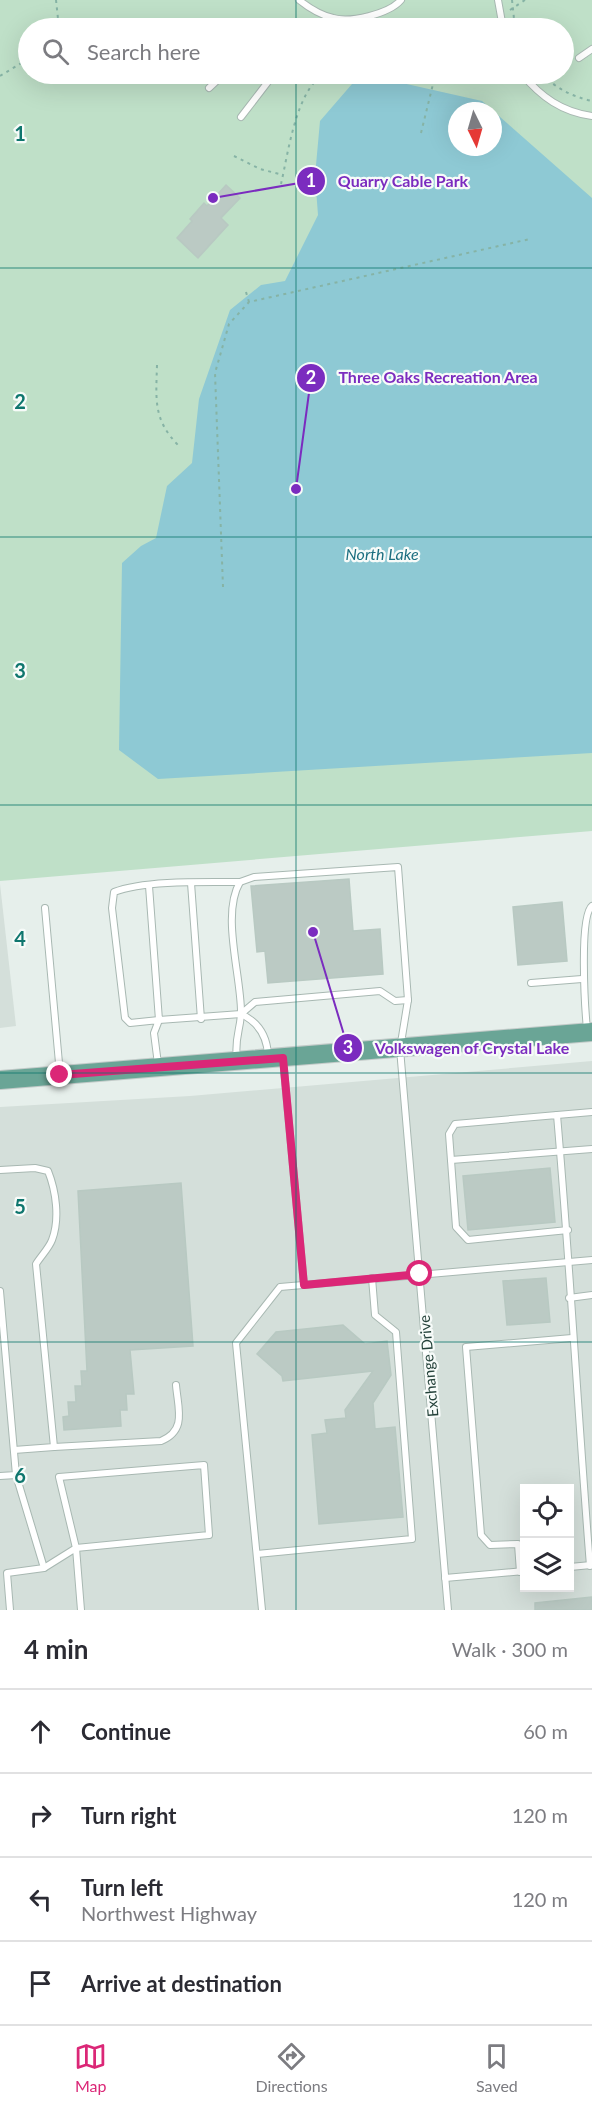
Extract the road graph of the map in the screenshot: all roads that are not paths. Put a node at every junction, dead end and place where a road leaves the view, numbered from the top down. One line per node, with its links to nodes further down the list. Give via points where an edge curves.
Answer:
1 (299, 0): 4 (lane)
2 (401, 0): 5 (lane, via 377,15)
3 (498, 0): 6 (lane)
4 (333, 18)
5 (346, 18)
6 (501, 18)
7 (592, 49): 8 (lane)
8 (579, 58)
9 (213, 84): 12 (lane)
10 (266, 84): 14 (lane)
11 (531, 84): 13 (lane, via 547,101)
12 (209, 88)
13 (592, 116)
14 (241, 117)
15 (240, 882): 16 (lane); 22 (lane, Exchange Drive, via 254,877 398,867); 23 (lane, via 234,892 233,934)
16 (191, 883): 17 (lane); 24 (lane)
17 (149, 886): 25 (lane); 25 (lane, via 114,892 112,908 125,1018 130,1023)
18 (592, 906): 20 (lane, via 585,918 586,967)
19 (45, 908): 31 (lane)
20 (582, 979): 21 (lane); 26 (lane)
21 (531, 983)
22 (408, 1000): 23 (lane, via 395,1001 380,992 368,992 255,1002); 27 (lane, Exchange Drive)
23 (241, 1014): 24 (lane); 28 (lane, via 253,1020); 29 (lane, via 235,1045)
24 (201, 1018): 25 (lane)
25 (159, 1020): 30 (lane, via 154,1033)
26 (590, 1032): 27 (main road)
27 (400, 1049): 28 (main road); 42 (lane, Exchange Drive)
28 (275, 1059): 29 (main road); 44 (lane)
29 (237, 1062): 30 (main road)
30 (158, 1068): 31 (main road)
31 (60, 1075): 32 (main road)
32 (0, 1080)
33 (592, 1112): 34 (lane)
34 (557, 1115): 36 (lane); 37 (lane, via 455,1124 449,1134)
35 (592, 1149): 36 (lane)
36 (561, 1152): 37 (lane); 39 (lane)
37 (451, 1160): 39 (lane, via 456,1227 468,1240)
38 (0, 1170): 50 (lane, via 48,1171 55,1187 52,1240 36,1264)
39 (568, 1230): 41 (lane)
40 (592, 1260): 41 (lane)
41 (567, 1262): 42 (lane); 47 (lane)
42 (420, 1274): 43 (lane); 61 (lane, Exchange Drive)
43 (372, 1278): 44 (lane); 55 (lane, via 375,1315 396,1332 412,1539)
44 (304, 1285): 55 (lane, via 280,1287 236,1343)
45 (0, 1291): 51 (lane)
46 (592, 1295): 47 (lane)
47 (569, 1298): 48 (lane)
48 (572, 1338): 56 (lane, via 466,1347 481,1534 490,1545 518,1544); 57 (lane)
49 (176, 1384): 50 (lane, via 179,1426 173,1436 161,1441)
50 (54, 1447): 51 (lane)
51 (14, 1450): 52 (lane)
52 (16, 1475): 53 (lane); 59 (lane)
53 (0, 1476)
54 (76, 1548): 54 (lane, via 59,1477 204,1465 209,1536); 59 (lane); 63 (lane)
55 (257, 1554): 64 (lane)
56 (520, 1558)
57 (591, 1565): 58 (lane)
58 (574, 1567)
59 (44, 1568): 62 (lane, via 7,1573)
60 (520, 1571): 61 (lane)
61 (446, 1578): 65 (lane, Exchange Drive)
62 (10, 1610)
63 (81, 1610)
64 (262, 1610)
65 (448, 1610)

